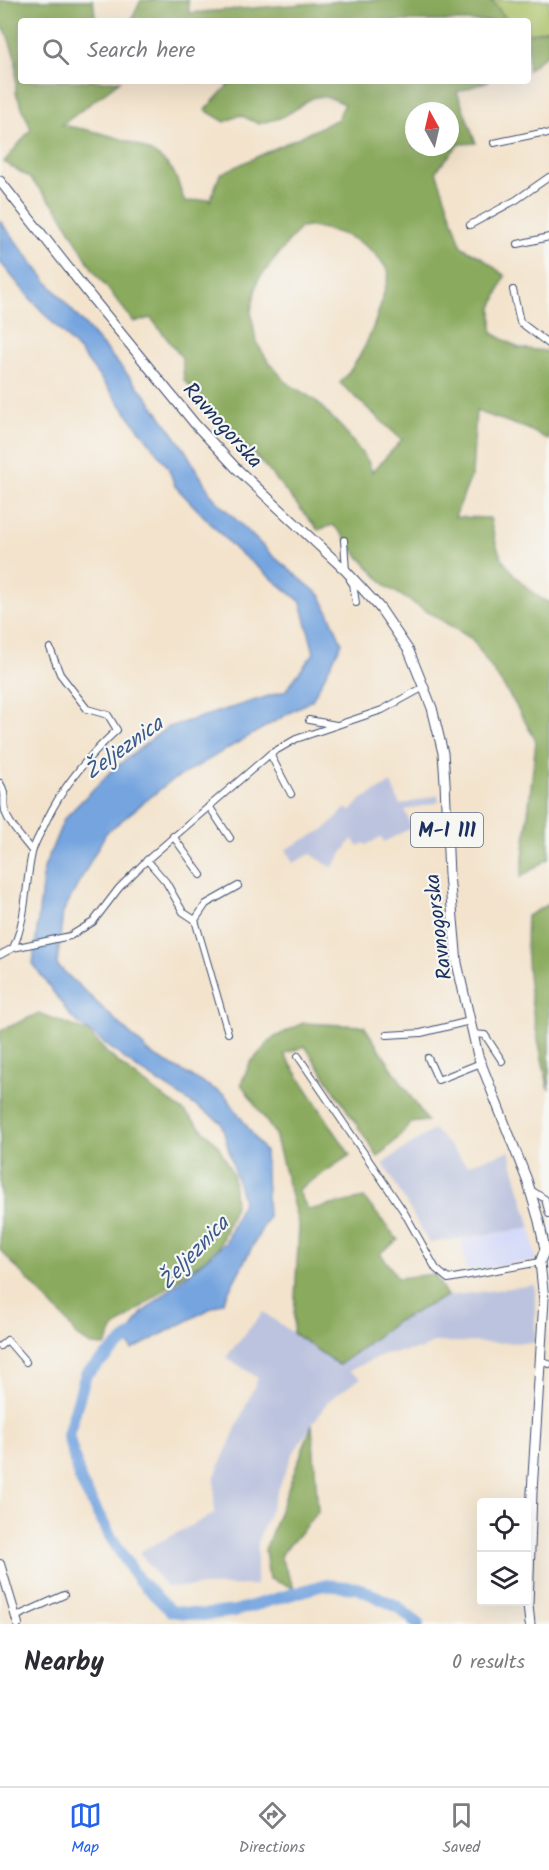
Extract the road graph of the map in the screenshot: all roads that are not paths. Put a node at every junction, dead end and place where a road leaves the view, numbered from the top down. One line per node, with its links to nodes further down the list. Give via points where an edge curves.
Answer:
1 (549, 134): 2 (street)
2 (494, 143)
3 (549, 177): 5 (street)
4 (0, 181): 11 (main road, Ravnogorska / M-I 111, via 195,424)
5 (471, 225)
6 (549, 237): 7 (street)
7 (518, 244)
8 (513, 290): 9 (street, via 520,322)
9 (549, 344)
10 (344, 540): 11 (street)
11 (346, 571): 12 (street); 14 (main road, Ravnogorska / M-I 111, via 395,629)
12 (356, 603)
13 (50, 648): 23 (street, via 60,674 87,709 108,715 117,730 74,774 51,809)
14 (424, 687): 16 (street, via 382,710); 30 (main road, Ravnogorska / M-I 111, via 443,753 457,963)
15 (309, 720): 16 (street)
16 (337, 726): 17 (street)
17 (270, 754): 19 (street); 20 (street)
18 (0, 783): 23 (street, via 12,824)
19 (291, 794)
20 (209, 806): 21 (street); 22 (street)
21 (173, 836): 24 (street); 25 (street)
22 (230, 838)
23 (32, 851): 28 (street, via 24,909)
24 (147, 860): 27 (street, via 166,882 183,912); 28 (street, via 93,922 70,936)
25 (201, 875)
26 (237, 886): 27 (street, via 206,904)
27 (195, 920): 31 (street)
28 (13, 948): 29 (street)
29 (0, 955)
30 (470, 1021): 32 (main road, Ravnogorska / M-I 111); 33 (street, via 421,1033)
31 (228, 1033)
32 (473, 1034): 36 (street, via 485,1035); 37 (main road, Ravnogorska / M-I 111)
33 (387, 1035)
34 (298, 1056): 41 (street, via 404,1212 436,1269 448,1279)
35 (428, 1058): 37 (street, via 438,1080)
36 (502, 1061)
37 (481, 1063): 38 (main road, Ravnogorska / M-I 111)
38 (530, 1190): 39 (street, via 544,1199); 40 (main road, Ravnogorska / M-I 111)
39 (549, 1214)
40 (547, 1245): 41 (main road, Ravnogorska / M-I 111)
41 (540, 1262): 44 (main road, Ravnogorska / M-I 111)
42 (0, 1346): 43 (street, via 6,1340)
43 (26, 1362)
44 (545, 1362): 48 (main road, Ravnogorska / M-I 111, via 532,1492)
45 (0, 1564): 47 (street)
46 (64, 1595): 47 (street)
47 (16, 1620)
48 (530, 1624)

